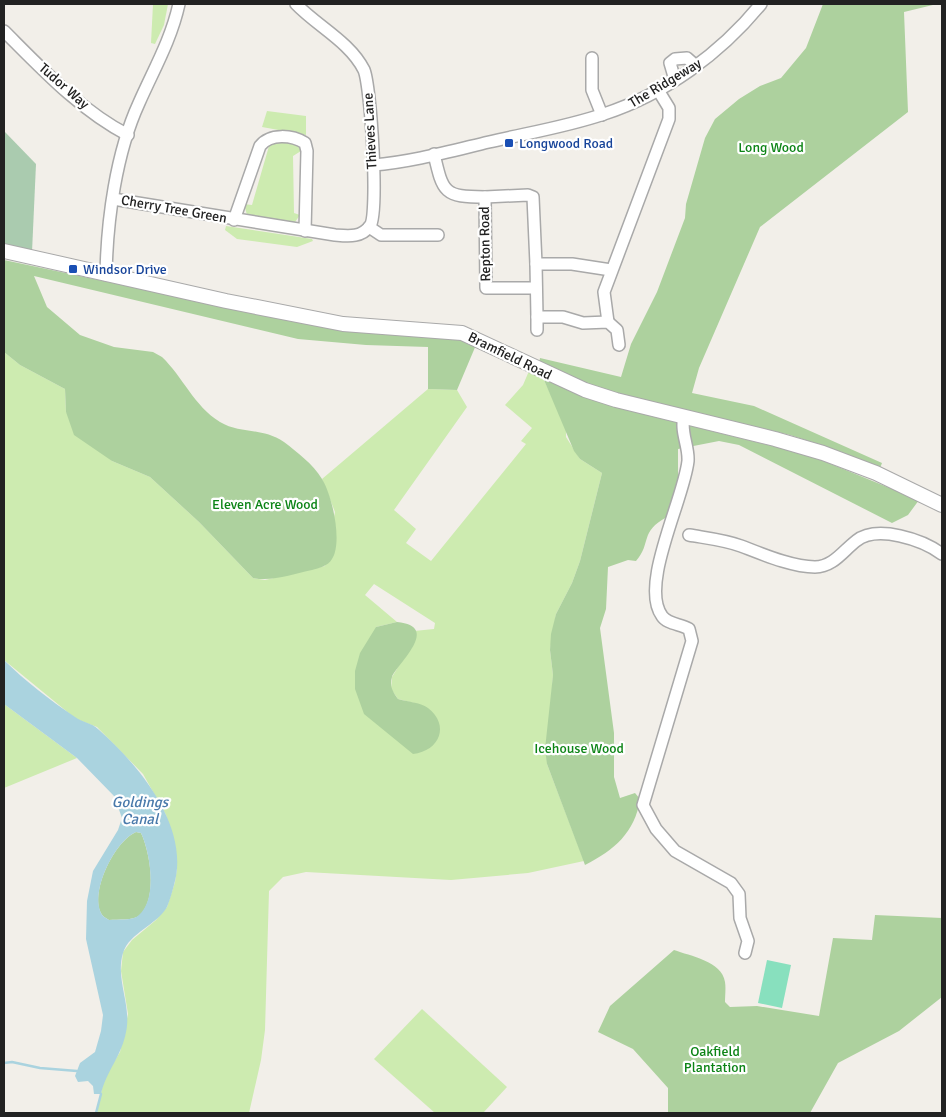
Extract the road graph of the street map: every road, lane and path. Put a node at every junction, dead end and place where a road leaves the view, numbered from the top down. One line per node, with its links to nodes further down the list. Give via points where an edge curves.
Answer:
1 (179, 4): 10 (street, via 164,51)
2 (296, 4): 12 (street, Thieves Lane, via 350,51 364,71 372,122)
3 (760, 4): 6 (street, The Ridgeway, via 732,35)
4 (4, 32): 10 (street, Tudor Way, via 79,101 109,125)
5 (592, 58): 9 (street, via 592,90)
6 (696, 66): 7 (street, The Ridgeway); 7 (street, via 687,58 675,59 670,63)
7 (674, 80): 8 (street, The Ridgeway)
8 (658, 90): 9 (street, The Ridgeway); 21 (street, via 669,108 669,119)
9 (602, 115): 11 (street, The Ridgeway)
10 (128, 135): 14 (street)
11 (434, 154): 12 (street, The Ridgeway); 13 (street, Repton Road, via 443,184 450,194)
12 (373, 165): 16 (street, Thieves Lane, via 373,215)
13 (484, 197): 20 (street, via 534,197); 23 (street, Repton Road, via 486,288)
14 (113, 199): 15 (street, Cherry Tree Green); 22 (street)
15 (234, 220): 17 (street, Cherry Tree Green); 17 (street, Cherry Tree Green, via 265,139 272,136 299,140 305,143 307,151)
16 (369, 227): 17 (street, Cherry Tree Green, via 350,236); 18 (street, via 381,235)
17 (305, 231)
18 (438, 235)
19 (4, 251): 22 (street, Bramfield Road)
20 (536, 264): 21 (street, via 572,264); 23 (street)
21 (611, 270): 25 (street, via 603,296)
22 (106, 275): 28 (street, Bramfield Road, via 343,324 462,333 586,390)
23 (536, 288): 24 (street)
24 (537, 317): 25 (street, via 563,316 584,322); 26 (street)
25 (608, 322): 27 (street, via 617,330)
26 (537, 330)
27 (619, 345)
28 (684, 416): 29 (street, Bramfield Road, via 823,453 876,473); 32 (street, via 682,426 688,460 675,513 660,555 656,589 661,615 689,629 692,641 644,805 656,829 675,851 731,883 739,894 740,918 748,941)
29 (942, 505)
30 (689, 535): 31 (street, via 814,567 835,560 857,540 870,535 912,538)
31 (942, 554)
32 (745, 953)

